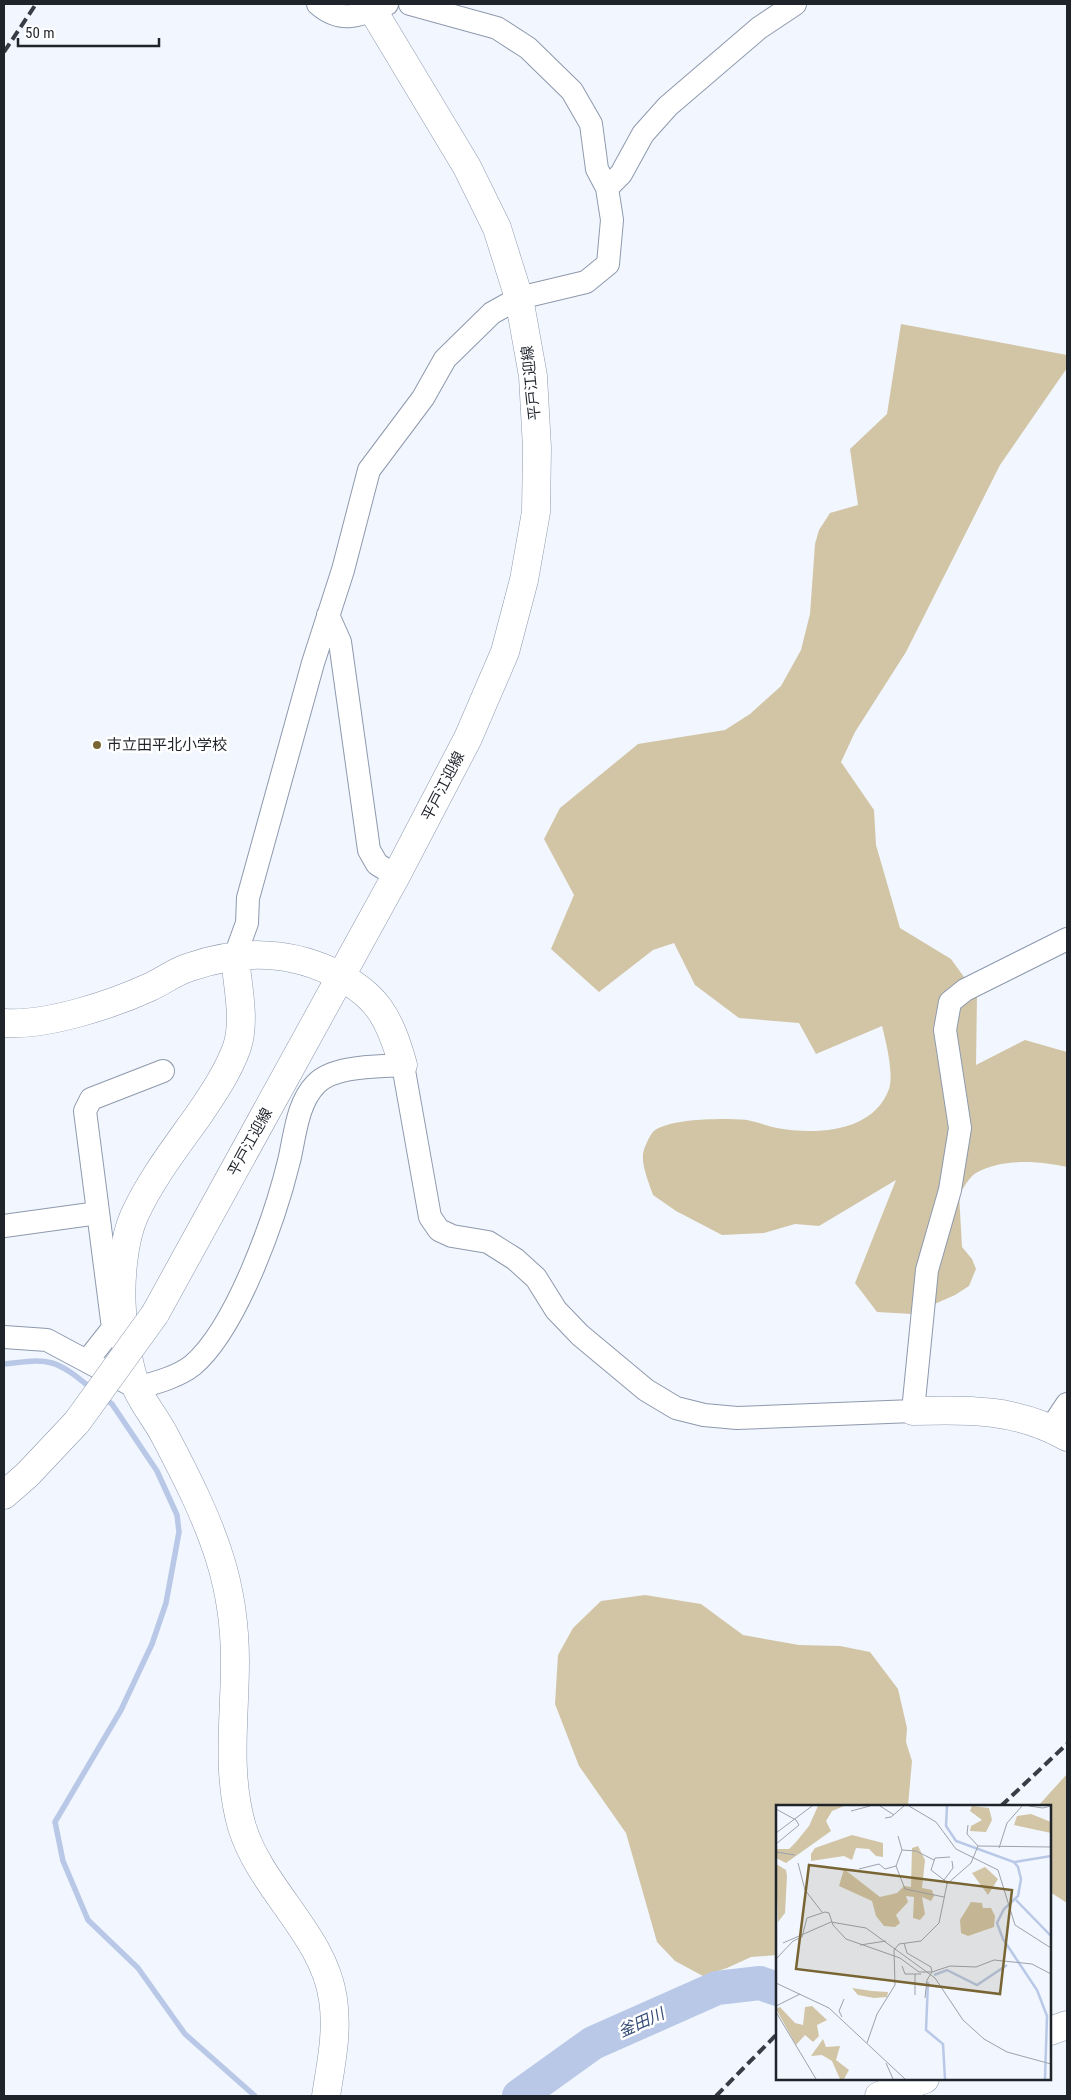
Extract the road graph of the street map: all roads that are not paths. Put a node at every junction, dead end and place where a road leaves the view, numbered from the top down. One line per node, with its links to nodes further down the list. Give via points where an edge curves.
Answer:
1 (318, 4): 4 (street, via 329,14 351,17)
2 (410, 4): 5 (street, via 497,28 528,48 572,91 591,124 597,169)
3 (795, 4): 5 (street, via 758,28 668,106 643,134 621,174)
4 (376, 6): 6 (main road, 平戸江迎線, via 467,167 497,228)
5 (607, 188): 6 (street, via 612,220 608,264 586,282)
6 (519, 298): 7 (street, via 492,313 445,359 423,398 369,470); 8 (main road, 平戸江迎線, via 533,376 537,448 536,512 524,580 505,652 472,730)
7 (328, 615): 8 (street, via 340,642 369,850 377,864); 10 (street, via 248,898 247,923)
8 (396, 876): 11 (main road, 平戸江迎線)
9 (1067, 939): 21 (street, via 964,990 950,1002 944,1030 960,1128 950,1190 927,1270)
10 (235, 956): 11 (main road, via 278,954 315,964); 12 (main road, via 190,967 149,988 89,1010 54,1018); 19 (main road, via 241,1018 238,1046 220,1085 163,1166 134,1215 125,1252 122,1309 128,1355)
11 (340, 976): 13 (main road, via 383,1010); 23 (main road, 平戸江迎線, bridge, via 155,1314 77,1422)
12 (4, 1023)
13 (403, 1065): 19 (street, via 342,1070 316,1082 303,1100 281,1195 224,1328 210,1348 191,1366 162,1381); 21 (street, via 430,1216 439,1230 452,1236 488,1242 515,1259 536,1278 556,1310 580,1334 646,1390 676,1408 738,1418)
14 (163, 1071): 15 (street, via 91,1099 85,1111)
15 (98, 1213): 16 (street); 18 (street, via 113,1328)
16 (4, 1226)
17 (4, 1336): 18 (street, via 47,1340)
18 (87, 1361): 19 (street)
19 (137, 1388): 27 (main road, via 191,1489 221,1561 231,1612 235,1661 234,1793 243,1829 260,1869 307,1936 333,1996 336,2026)
20 (1067, 1404): 22 (street)
21 (913, 1411): 22 (main road, via 968,1409 998,1413)
22 (1059, 1432)
23 (4, 1495)
24 (1067, 2025): 25 (main road)
25 (1051, 2031)
26 (922, 2080): 28 (main road)
27 (326, 2096)
28 (879, 2096)

